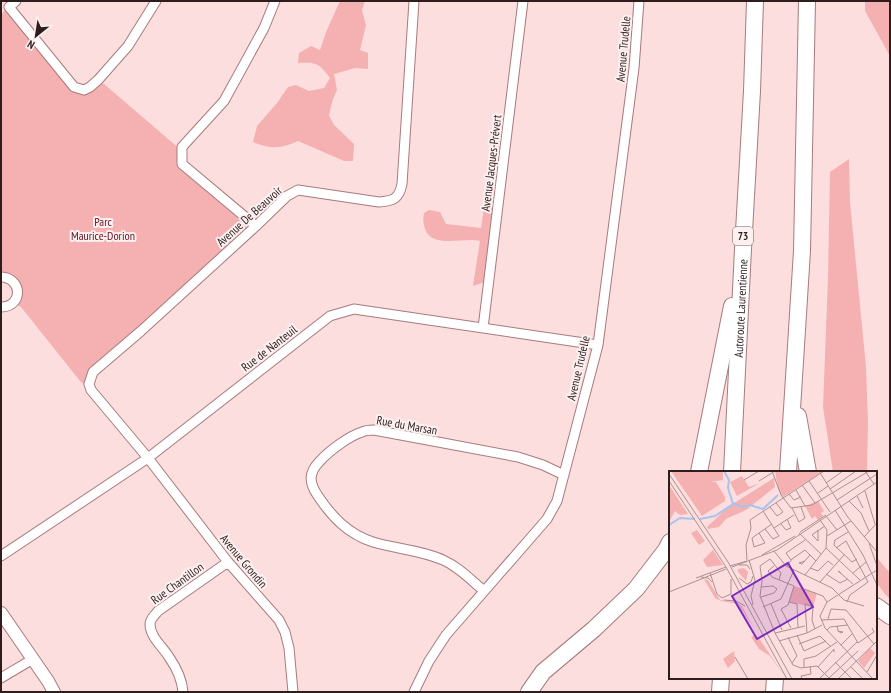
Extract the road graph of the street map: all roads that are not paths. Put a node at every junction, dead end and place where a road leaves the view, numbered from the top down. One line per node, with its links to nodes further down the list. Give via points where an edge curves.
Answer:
1 (156, 1): 8 (street, via 128,46 98,80 84,90 74,87)
2 (275, 1): 9 (street, via 264,28 224,101 181,150 182,164)
3 (414, 1): 9 (street, Avenue De Beauvoir, via 401,192 389,202 379,202 298,190 287,196)
4 (523, 1): 13 (street, Avenue Jacques-Prévert)
5 (639, 1): 14 (street, Avenue Trudelle, via 634,68)
6 (755, 1): 10 (highway, Autoroute Laurentienne / 73)
7 (807, 1): 15 (highway, via 802,251)
8 (12, 4)
9 (256, 226): 16 (street, Avenue De Beauvoir, via 90,376 88,384 91,390)
10 (743, 249): 17 (highway); 18 (highway, Autoroute Laurentienne / 73)
11 (1, 277): 12 (street, via 13,281 18,292 13,303)
12 (1, 306)
13 (483, 328): 14 (street, Rue de Nanteuil); 16 (street, Rue de Nanteuil, via 354,308 330,316)
14 (598, 345): 21 (street, Avenue Trudelle)
15 (793, 389): 19 (highway); 20 (highway)
16 (148, 458): 23 (street, Rue de Nanteuil); 24 (street, Avenue Grondin)
17 (699, 471)
18 (732, 471)
19 (788, 471)
20 (808, 471)
21 (564, 475): 25 (street, Avenue Trudelle, via 557,501 547,518); 25 (street, Rue du Marsan, via 543,464 518,457 374,430 354,435 317,464 312,472 313,489 339,523 373,542 442,559)
22 (669, 544): 37 (highway, via 636,589 543,672)
23 (1, 556)
24 (228, 562): 34 (street, Rue Chantillon, via 152,617 150,624 153,636 170,658 178,673); 35 (street, Avenue Grondin, via 279,620 285,632)
25 (484, 591): 36 (street, Avenue Trudelle, via 446,635 429,661)
26 (877, 607): 28 (highway)
27 (1, 613): 29 (street)
28 (890, 616)
29 (33, 659): 30 (street); 33 (street)
30 (1, 678)
31 (721, 679): 38 (highway)
32 (775, 679): 39 (highway)
33 (54, 692)
34 (183, 692)
35 (293, 692)
36 (414, 692)
37 (529, 692)
38 (720, 692)
39 (774, 692)

